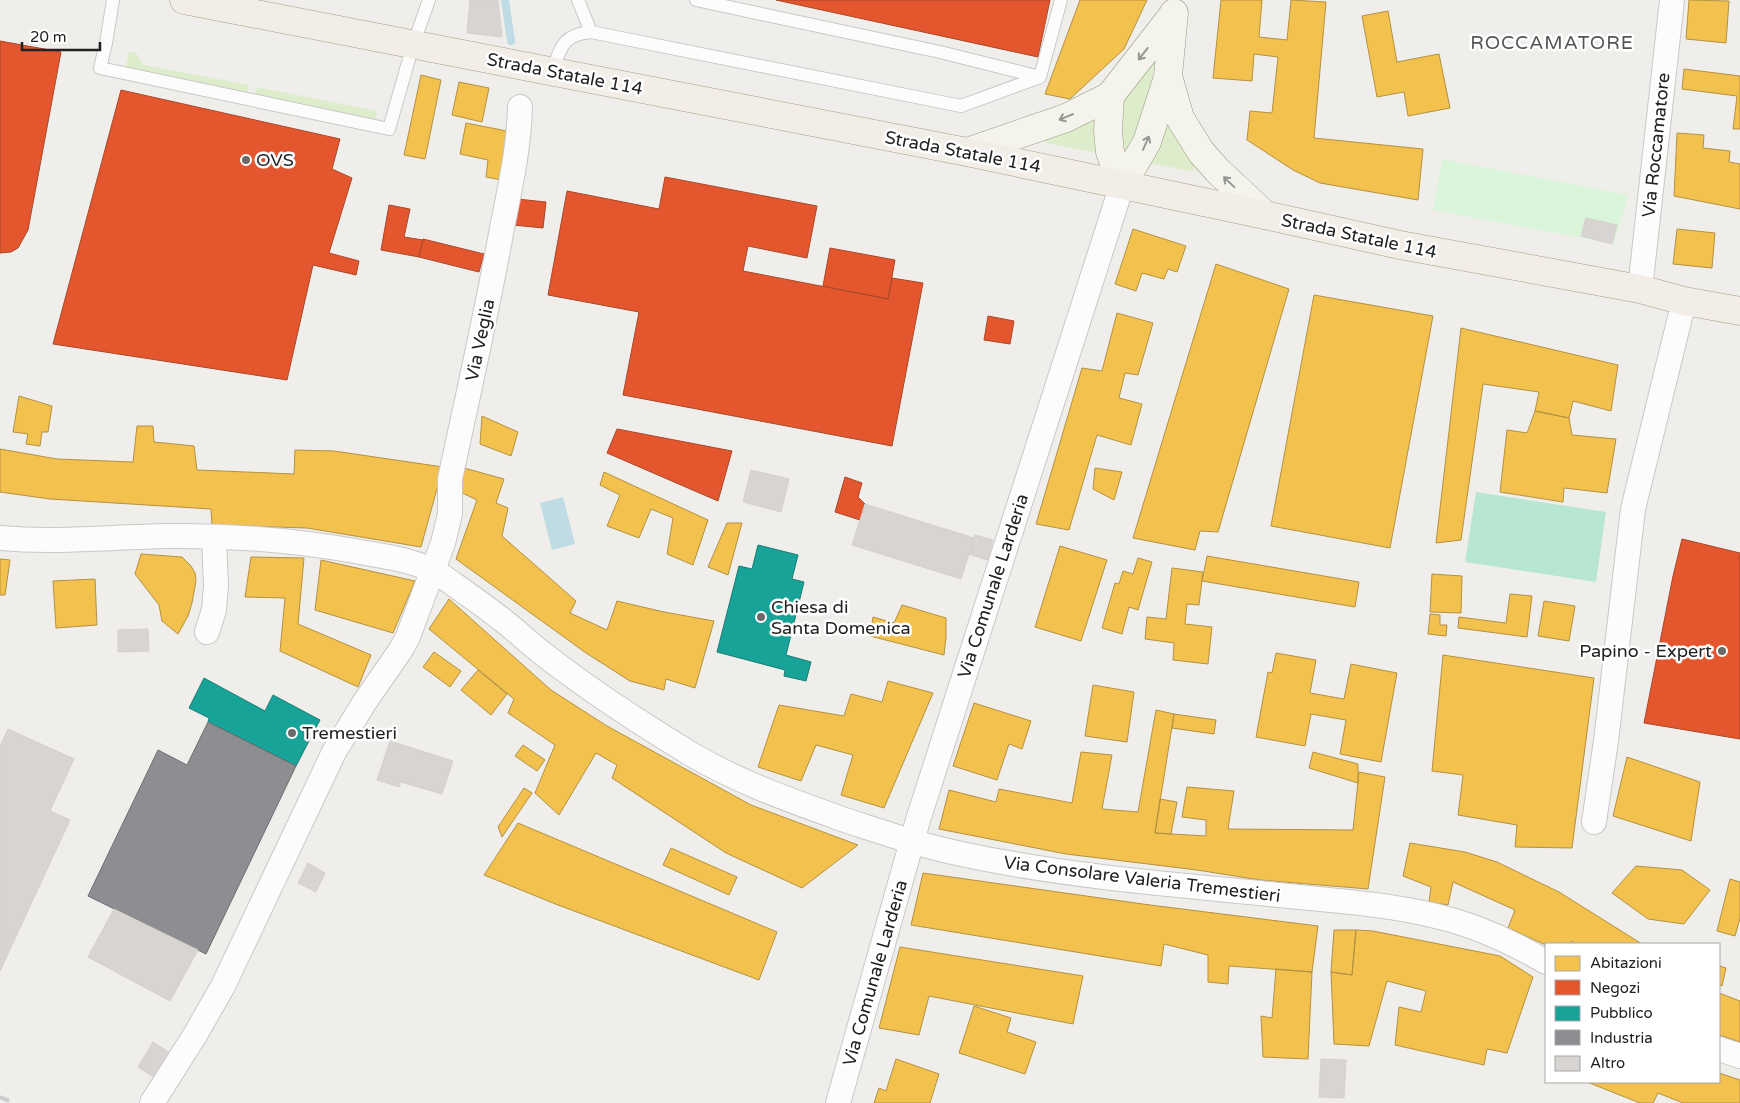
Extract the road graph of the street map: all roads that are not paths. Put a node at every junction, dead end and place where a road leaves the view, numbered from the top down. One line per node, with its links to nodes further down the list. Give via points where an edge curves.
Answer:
1 (113, 0): 10 (lane, via 100,68 389,129)
2 (184, 0): 10 (main road, Strada Statale 114)
3 (429, 0): 10 (lane)
4 (578, 0): 9 (lane)
5 (696, 0): 13 (lane, via 940,52)
6 (1061, 0): 13 (lane)
7 (1672, 0): 19 (street, Via Roccamatore)
8 (1176, 8): 12 (street, Via Comunale Larderia); 14 (street, Via Comunale Larderia, one-way to 14)
9 (591, 32): 11 (lane, via 576,34 561,46); 13 (lane, via 961,106)
10 (413, 45): 11 (main road, Strada Statale 114)
11 (552, 72): 16 (main road, Strada Statale 114)
12 (1168, 76): 17 (street, Via Comunale Larderia, one-way to 12, via 1147,142); 18 (street, Via Comunale Larderia, one-way to 12, via 1201,152 1180,118)
13 (1040, 77)
14 (1110, 96): 16 (street, Via Comunale Larderia, one-way to 16, via 1066,118); 17 (street, via 1110,152)
15 (520, 107): 24 (street, Via Veglia, via 514,166 450,479 450,514)
16 (967, 152): 17 (main road, Strada Statale 114)
17 (1122, 185): 18 (main road, Strada Statale 114); 27 (street, Via Comunale Larderia)
18 (1265, 215): 19 (main road, Strada Statale 114, via 1444,254)
19 (1640, 289): 20 (main road, Strada Statale 114)
20 (1684, 301): 21 (main road, Strada Statale 114); 26 (street, via 1633,509)
21 (1740, 311)
22 (214, 537): 23 (street, Via Consolare Valeria Tremestieri, via 62,541); 24 (street, Via Consolare Valeria Tremestieri, via 304,542 411,561); 25 (street, via 215,602)
23 (0, 538)
24 (433, 570): 27 (street, Via Consolare Valeria Tremestieri, via 578,679 693,755 760,789); 31 (street, Via Veglia, via 407,639 334,752 223,986)
25 (207, 632)
26 (1594, 822)
27 (912, 841): 28 (street, Via Consolare Valeria Tremestieri, via 966,855 1107,878 1400,909 1438,916 1514,944); 32 (street, Via Comunale Larderia)
28 (1545, 961)
29 (1720, 1049): 30 (street)
30 (1740, 1056)
31 (152, 1103)
32 (838, 1103)

